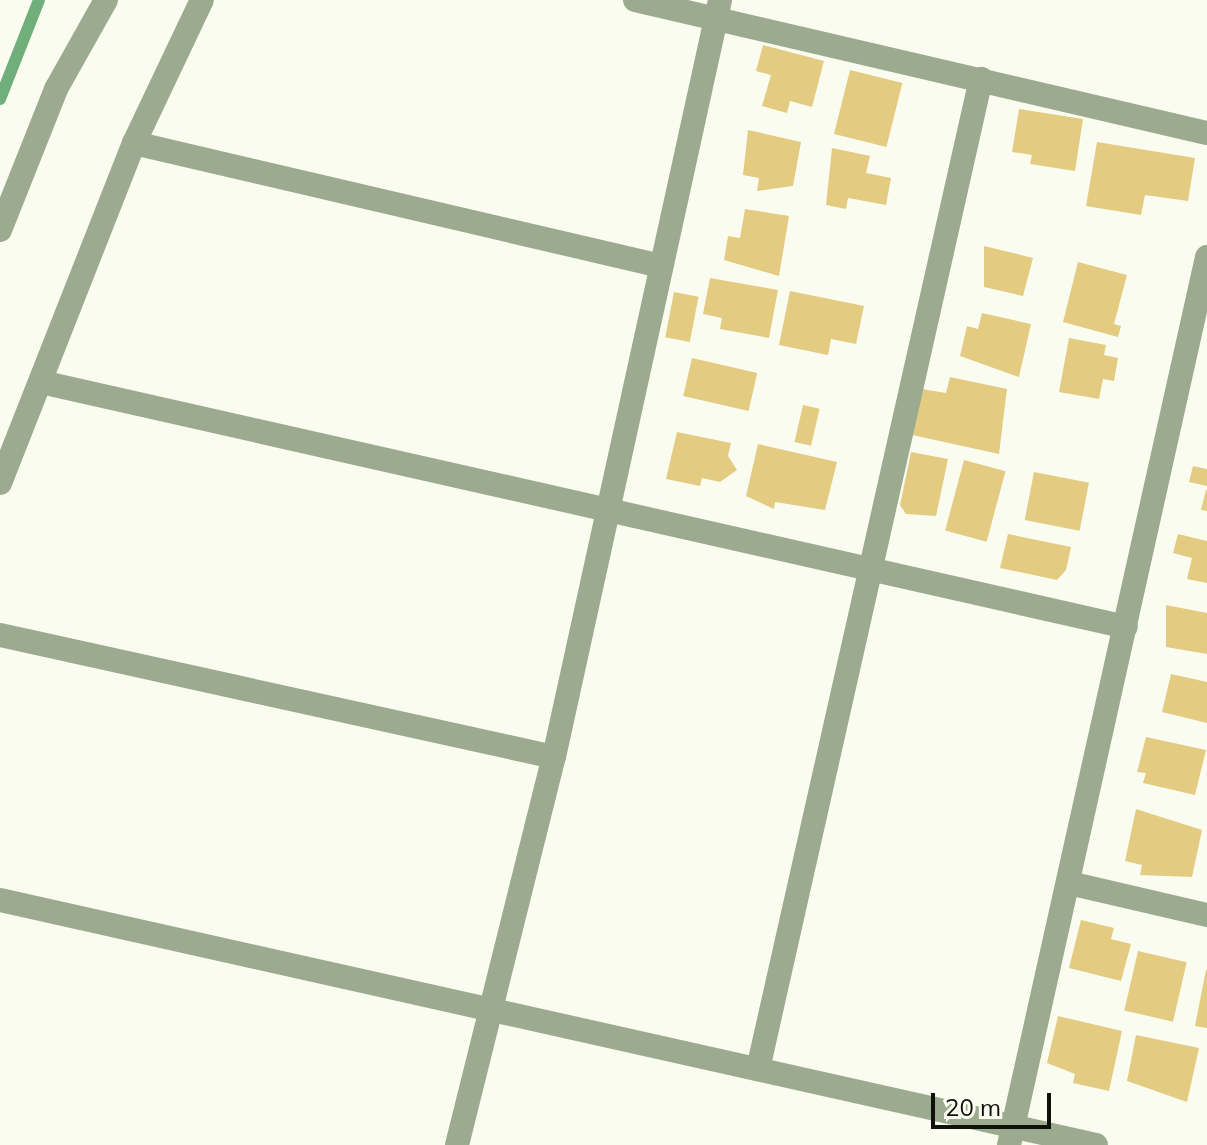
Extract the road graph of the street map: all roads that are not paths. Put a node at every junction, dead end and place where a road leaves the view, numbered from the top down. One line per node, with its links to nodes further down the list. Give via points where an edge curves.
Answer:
1 (106, 0): 8 (street, via 56,89)
2 (202, 0): 7 (street)
3 (635, 0): 4 (street)
4 (719, 9): 5 (street); 10 (street)
5 (981, 79): 6 (street); 14 (street)
6 (1207, 133)
7 (134, 143): 10 (street); 11 (street)
8 (0, 230)
9 (1207, 257): 15 (street)
10 (661, 266): 13 (street)
11 (41, 382): 12 (street); 13 (street)
12 (0, 483)
13 (605, 512): 14 (street); 17 (street)
14 (869, 569): 15 (street); 22 (street)
15 (1126, 627): 18 (street)
16 (0, 635): 17 (street)
17 (554, 757): 21 (street)
18 (1069, 883): 20 (street); 23 (street)
19 (0, 900): 21 (street)
20 (1207, 915)
21 (494, 1009): 22 (street); 24 (street)
22 (758, 1069): 23 (street)
23 (1011, 1136): 25 (street)
24 (457, 1145)
25 (1096, 1145)

